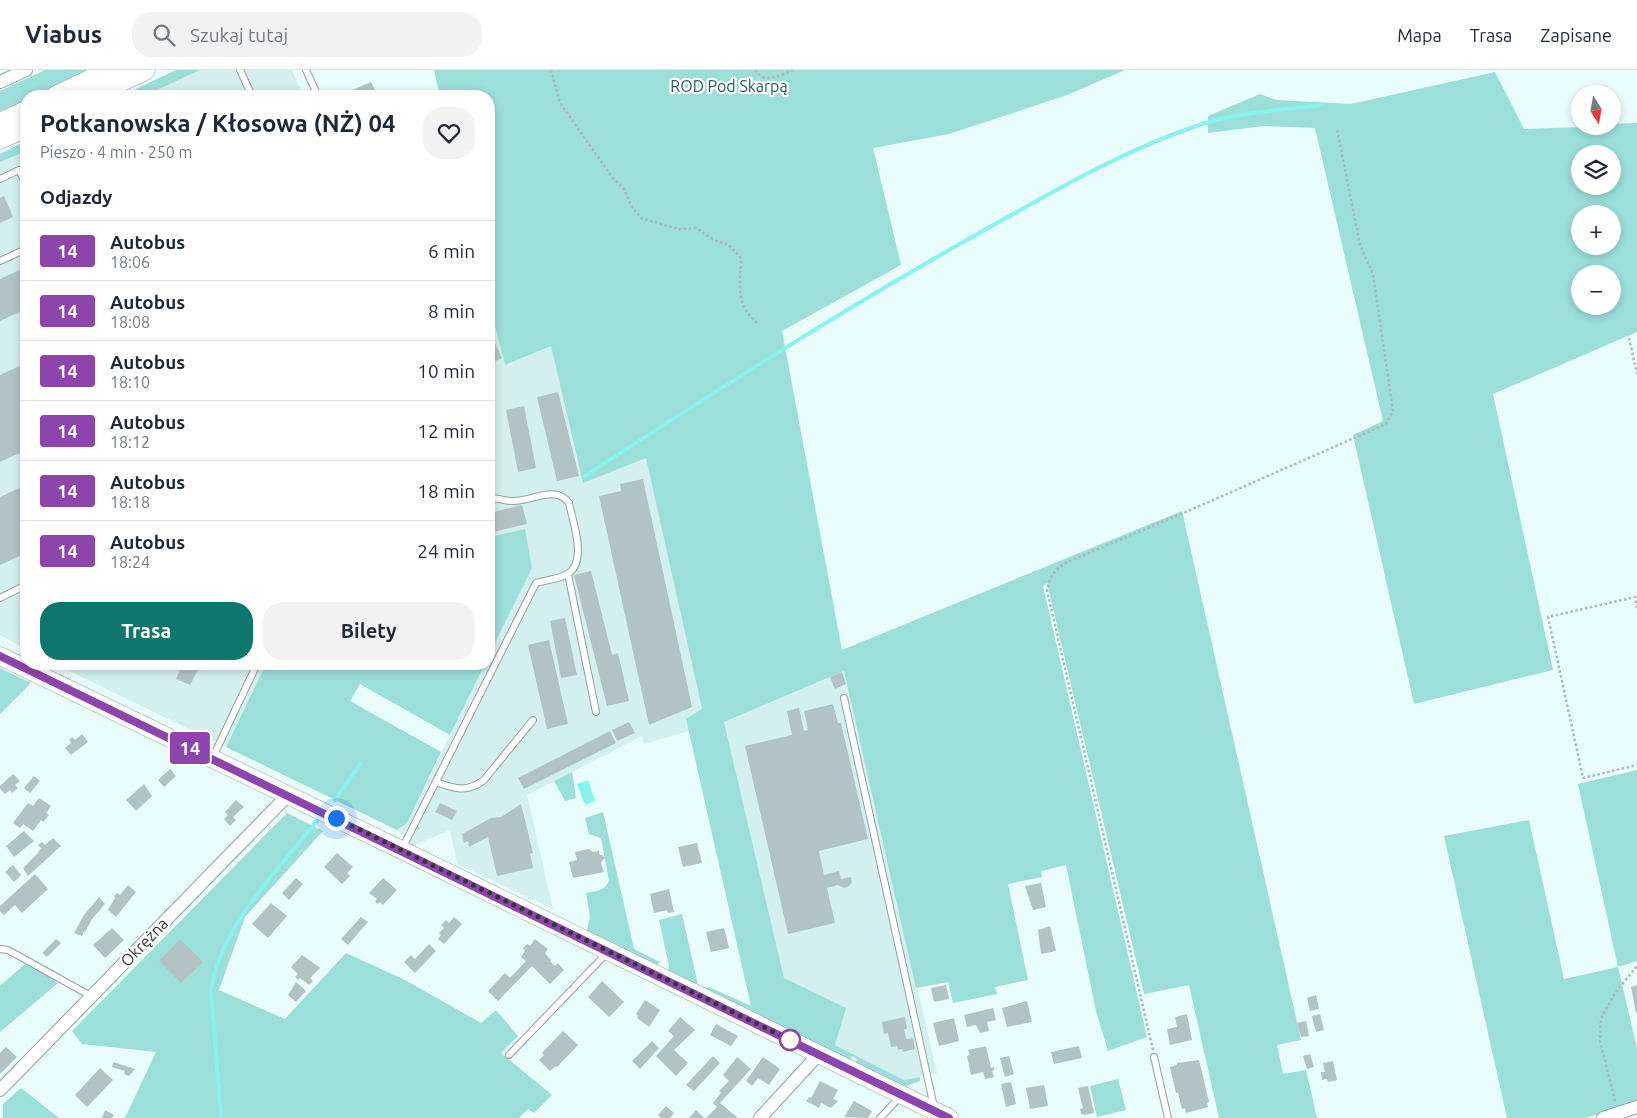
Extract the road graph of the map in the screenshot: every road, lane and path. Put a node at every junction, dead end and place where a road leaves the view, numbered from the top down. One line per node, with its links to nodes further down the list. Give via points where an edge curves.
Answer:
1 (26, 70): 9 (street)
2 (111, 70): 10 (main road)
3 (145, 70): 11 (main road)
4 (240, 70): 12 (lane)
5 (306, 70): 13 (lane)
6 (551, 70): 23 (path, via 560,104 624,189 641,218 678,229 696,228 729,245 741,258 741,304)
7 (755, 70): 8 (path, via 762,78 770,79)
8 (793, 70)
9 (0, 82)
10 (69, 90)
11 (103, 90)
12 (249, 90)
13 (315, 90)
14 (20, 113): 15 (main road)
15 (0, 123)
16 (1337, 129): 51 (path, via 1360,245 1373,274 1393,411 1386,424 1067,562 1054,571 1049,580 1048,590)
17 (20, 130): 18 (main road)
18 (0, 139)
19 (20, 172): 20 (lane)
20 (0, 178)
21 (20, 252): 22 (lane)
22 (0, 261)
23 (759, 324)
24 (1629, 338): 25 (path)
25 (1637, 374)
26 (495, 498): 27 (lane, via 513,502 555,494 565,497 579,554 577,565)
27 (568, 574): 32 (lane, via 536,583); 38 (lane)
28 (20, 588): 29 (lane)
29 (0, 598)
30 (1637, 608): 41 (path, via 1635,597 1548,617 1583,778)
31 (0, 656): 33 (street)
32 (495, 665)
33 (20, 666)
34 (29, 670): 40 (street)
35 (254, 670): 40 (lane)
36 (492, 670): 42 (lane)
37 (844, 698): 56 (lane)
38 (596, 712)
39 (533, 720): 42 (lane, via 476,786 455,790)
40 (212, 758): 43 (street)
41 (1637, 765)
42 (436, 782): 44 (lane)
43 (288, 795): 44 (street); 48 (street, Okrężna)
44 (402, 850): 46 (street)
45 (0, 949): 48 (lane, via 8,950)
46 (609, 951): 49 (street); 50 (lane)
47 (1637, 966): 55 (path, via 1601,1018 1600,1041)
48 (92, 996): 52 (street, Okrężna)
49 (819, 1054): 53 (street); 57 (street)
50 (509, 1055)
51 (1154, 1057): 59 (lane)
52 (0, 1090)
53 (902, 1095): 56 (street); 58 (lane)
54 (1637, 1107): 55 (street)
55 (1618, 1113): 60 (street)
56 (942, 1115)
57 (760, 1118)
58 (880, 1118)
59 (1168, 1118)
60 (1603, 1118)

